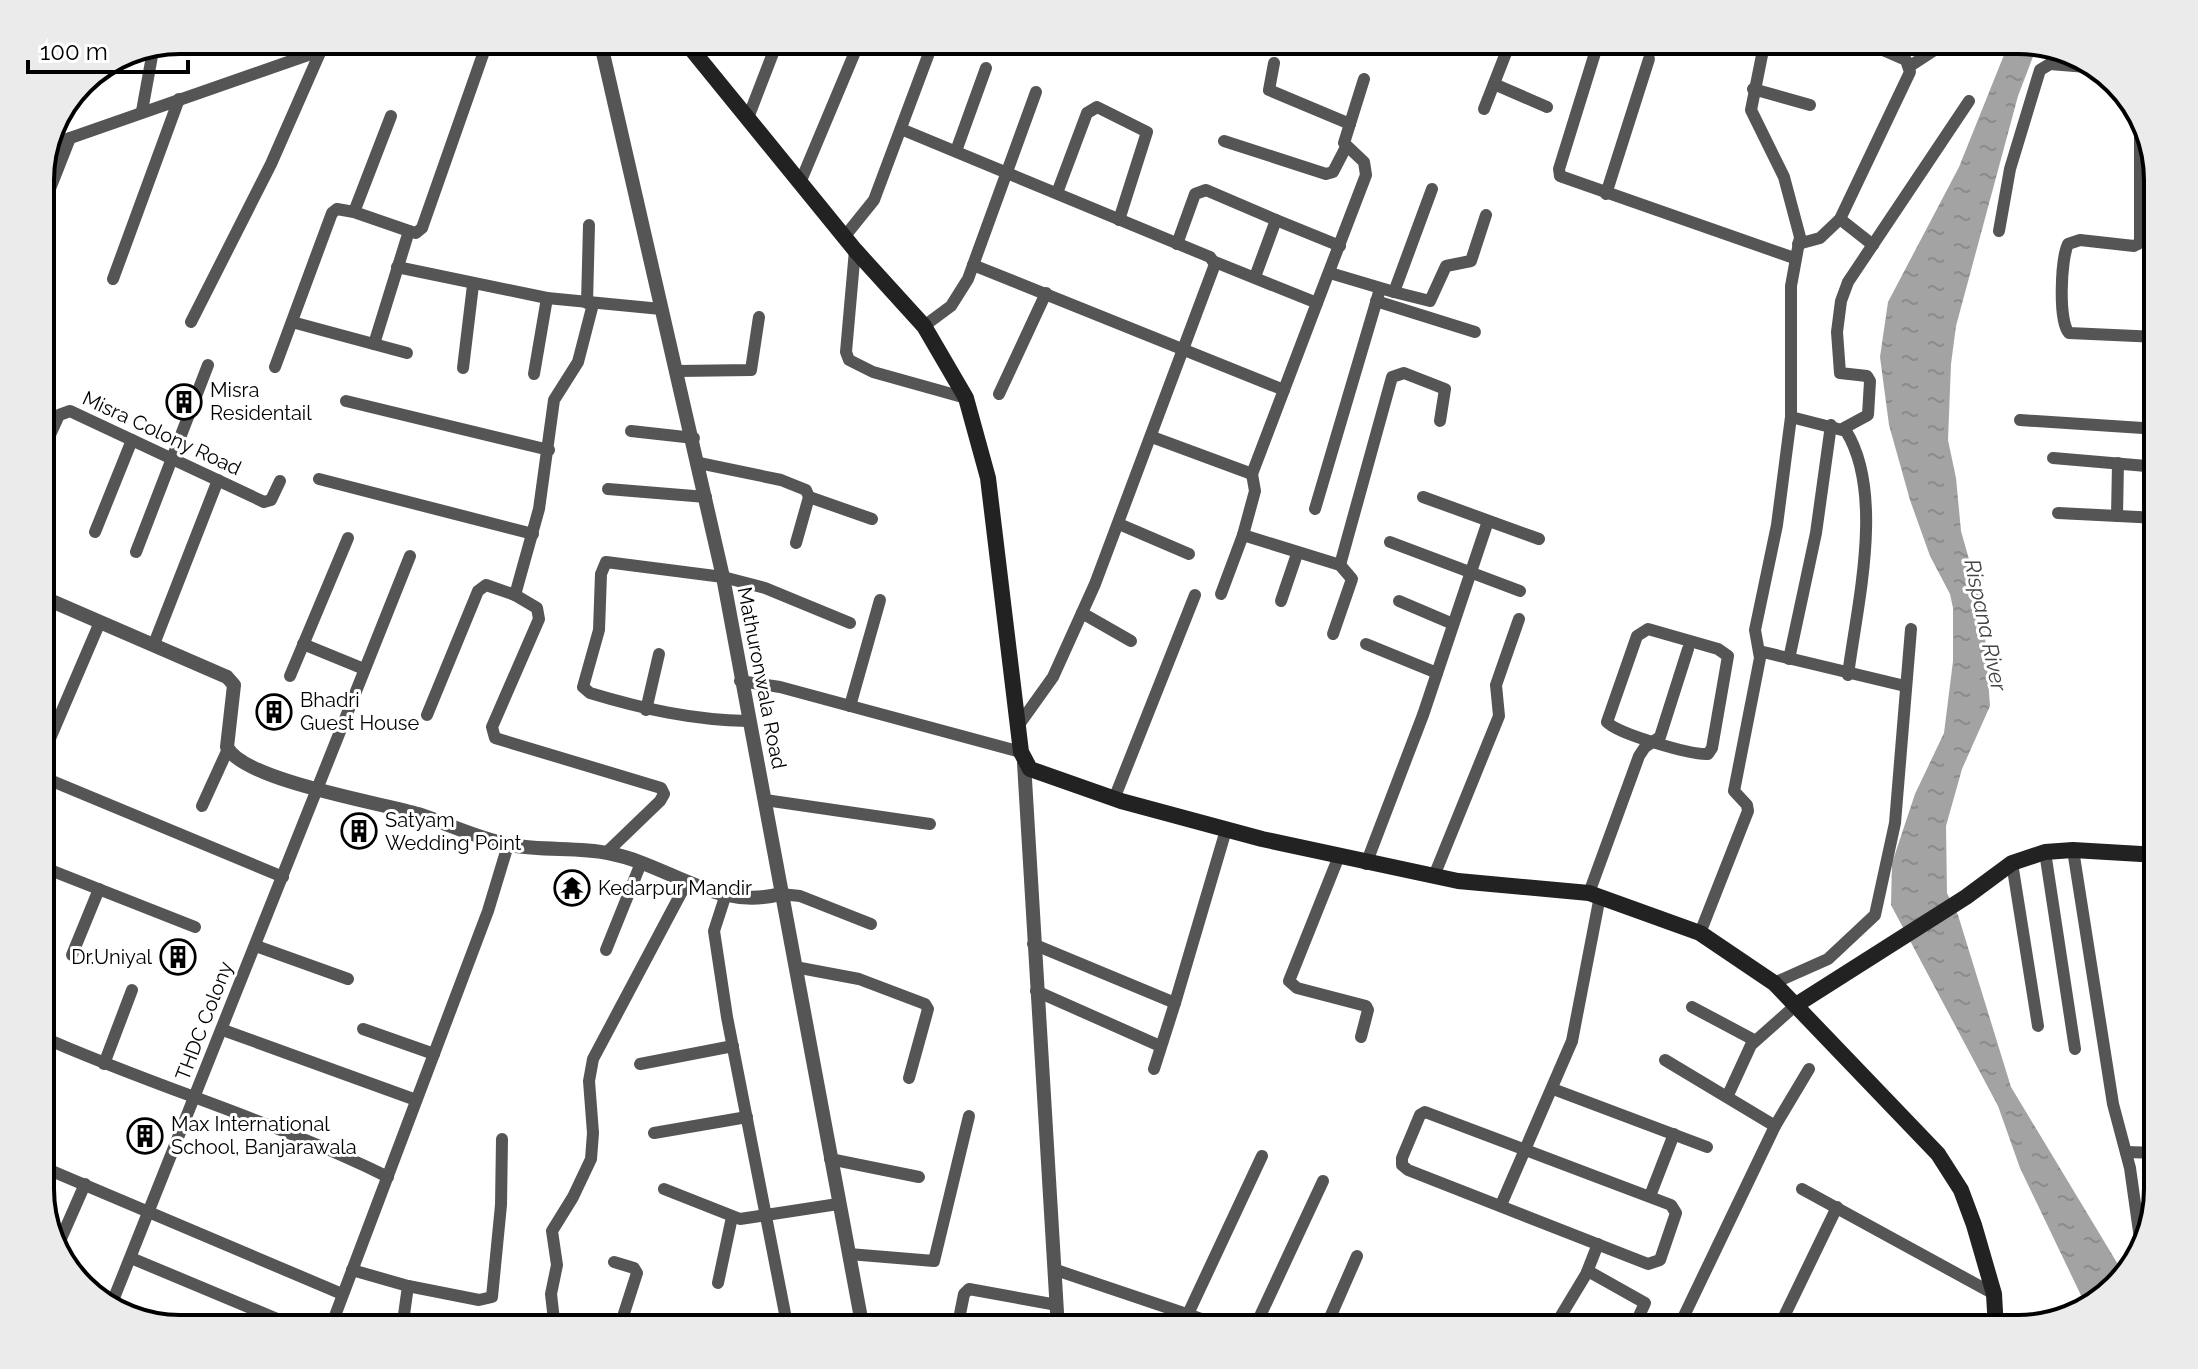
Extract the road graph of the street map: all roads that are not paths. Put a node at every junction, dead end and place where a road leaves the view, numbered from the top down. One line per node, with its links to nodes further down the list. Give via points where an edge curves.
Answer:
1 (305, 54): 24 (street)
2 (319, 54): 75 (street)
3 (483, 54): 52 (street, via 422,228)
4 (603, 54): 73 (street, Mathuronwala Road)
5 (695, 54): 31 (main road)
6 (773, 54): 31 (street)
7 (854, 54): 42 (street)
8 (929, 54): 33 (street)
9 (1506, 54): 21 (street)
10 (1595, 54): 45 (street, via 1559,173)
11 (1762, 54): 22 (street)
12 (1896, 54): 17 (street)
13 (1928, 54): 17 (street)
14 (152, 57): 29 (street)
15 (1649, 59): 45 (street)
16 (1274, 63): 32 (street, via 1269,90)
17 (1910, 66): 48 (street, via 1902,95)
18 (2069, 66): 53 (street, via 2050,64 2040,70 2010,169)
19 (986, 68): 39 (street)
20 (1364, 79): 32 (street)
21 (1494, 84): 27 (street); 28 (street)
22 (1753, 89): 26 (street); 56 (street, via 1754,119 1784,177 1798,224)
23 (1036, 92): 40 (street)
24 (179, 99): 29 (street); 65 (street)
25 (1969, 101): 57 (street)
26 (1810, 105)
27 (1547, 107)
28 (1484, 109)
29 (142, 111): 34 (street)
30 (391, 116): 46 (street)
31 (748, 118): 42 (main road)
32 (1350, 124): 37 (street)
33 (901, 129): 39 (street); 54 (street, via 874,200)
34 (70, 138): 35 (street); 41 (street)
35 (60, 141)
36 (1224, 141): 37 (street, via 1326,174 1333,172)
37 (1346, 147): 58 (street, via 1362,158 1367,170)
38 (2140, 149): 79 (street, via 2140,243 2068,244 2063,323 2069,333)
39 (956, 151): 40 (street)
40 (1005, 171): 44 (street); 61 (street)
41 (54, 179)
42 (800, 183): 54 (main road)
43 (1432, 189): 67 (street)
44 (1057, 193): 49 (street); 49 (street, via 1087,113 1097,107 1147,132)
45 (1606, 194): 59 (street)
46 (354, 212): 52 (street); 76 (street, via 332,213)
47 (1486, 215): 67 (street, via 1471,261 1446,266 1430,301)
48 (1840, 219): 56 (street, via 1820,238); 57 (street)
49 (1119, 220): 55 (street)
50 (1276, 220): 55 (street, via 1199,189); 58 (street); 64 (street)
51 (589, 225): 72 (street)
52 (409, 231): 62 (street)
53 (1999, 231)
54 (850, 243): 77 (main road); 90 (street, via 849,360)
55 (1177, 244): 60 (street)
56 (1798, 244): 59 (street)
57 (1873, 245): 96 (street, via 1848,282 1839,311 1840,373 1867,376 1868,415)
58 (1340, 246): 63 (street)
59 (1794, 258): 92 (street)
60 (1215, 262): 64 (street); 81 (street)
61 (973, 265): 68 (street); 77 (street, via 951,306)
62 (397, 267): 66 (street); 80 (street)
63 (1330, 273): 69 (street); 71 (street)
64 (1255, 277): 71 (street)
65 (113, 279)
66 (473, 285): 70 (street); 85 (street)
67 (1394, 292): 69 (street)
68 (1046, 293): 81 (street); 89 (street)
69 (1378, 295): 78 (street); 116 (street)
70 (547, 298): 72 (street); 87 (street)
71 (1317, 303): 88 (street)
72 (590, 304): 73 (street); 102 (street, via 578,362 554,400)
73 (661, 309): 86 (street, Mathuronwala Road)
74 (759, 317): 86 (street, via 751,370)
75 (191, 322)
76 (292, 322): 80 (street); 84 (street)
77 (924, 326): 90 (main road)
78 (1475, 332)
79 (2144, 336)
80 (374, 344): 82 (street)
81 (1182, 348): 88 (street); 99 (street)
82 (407, 353)
83 (208, 365): 104 (street)
84 (275, 367)
85 (463, 368)
86 (678, 371): 100 (street, Mathuronwala Road)
87 (534, 374)
88 (1284, 390): 108 (street)
89 (999, 394)
90 (966, 398): 170 (main road, via 988,478)
91 (346, 401): 102 (street)
92 (1791, 417): 96 (street); 157 (street, via 1777,525 1755,630)
93 (2020, 420): 97 (street)
94 (1440, 421): 134 (street, via 1445,389 1404,373 1392,377)
95 (54, 423): 101 (street, Misra Colony Road, via 65,411)
96 (1837, 427): 159 (street); 162 (street, via 1857,458 1866,515)
97 (2144, 428)
98 (631, 431): 100 (street)
99 (1152, 437): 108 (street); 122 (street)
100 (694, 438): 105 (street, Mathuronwala Road)
101 (132, 440): 104 (street, Misra Colony Road); 123 (street)
102 (549, 450): 124 (street)
103 (2053, 458): 106 (street)
104 (174, 460): 110 (street, Misra Colony Road); 130 (street)
105 (699, 463): 113 (street, Mathuronwala Road); 114 (street, via 781,480 803,488)
106 (2118, 463): 107 (street); 118 (street)
107 (2144, 466)
108 (1252, 474): 125 (street, via 1254,496)
109 (319, 479): 124 (street)
110 (218, 480): 111 (street, Misra Colony Road, via 267,502); 153 (street)
111 (280, 481)
112 (608, 489): 113 (street)
113 (706, 497): 136 (street, Mathuronwala Road)
114 (809, 497): 120 (street); 129 (street)
115 (1423, 497): 121 (street)
116 (1315, 509)
117 (2058, 513): 118 (street)
118 (2117, 516): 119 (street)
119 (2144, 517)
120 (872, 519)
121 (1488, 521): 127 (street); 135 (street)
122 (1119, 524): 131 (street); 145 (street)
123 (95, 532)
124 (533, 534): 139 (street)
125 (1243, 535): 132 (street); 138 (street)
126 (348, 538): 154 (street)
127 (1539, 539)
128 (1390, 542): 135 (street)
129 (796, 543)
130 (136, 552)
131 (1189, 554)
132 (1297, 554): 134 (street); 142 (street)
133 (410, 556): 160 (street, THDC Colony)
134 (1340, 565): 151 (street, via 1352,579)
135 (1472, 573): 137 (street); 149 (street)
136 (723, 577): 148 (street); 164 (street, Mathuronwala Road); 167 (street, via 604,563 599,630 583,687)
137 (1520, 591)
138 (1221, 594)
139 (515, 595): 168 (street, via 486,585 478,591); 185 (street, via 540,615 494,719 495,738 663,791 653,810)
140 (1195, 595): 177 (street)
141 (880, 600): 166 (street)
142 (1281, 601)
143 (1399, 601): 149 (street)
144 (54, 602): 147 (street)
145 (1082, 613): 152 (street); 170 (street, via 1053,677)
146 (1519, 619): 192 (street, via 1496,685 1499,716)
147 (100, 622): 153 (street); 171 (street)
148 (850, 623)
149 (1453, 624): 161 (street)
150 (1911, 629): 165 (street)
151 (1333, 634)
152 (1131, 641)
153 (154, 644): 173 (street, via 219,671 234,685)
154 (303, 644): 160 (street); 163 (street)
155 (1366, 644): 161 (street)
156 (1688, 649): 172 (street)
157 (1759, 651): 159 (street); 201 (street, via 1734,791 1748,811)
158 (659, 654): 167 (street)
159 (1789, 659): 162 (street)
160 (364, 669): 176 (street, THDC Colony)
161 (1437, 673): 190 (street)
162 (1848, 675): 165 (street)
163 (290, 676)
164 (740, 681): 166 (street); 169 (street, Mathuronwala Road)
165 (1905, 686): 208 (street, via 1895,823 1875,915 1828,959)
166 (850, 706): 174 (street)
167 (646, 710): 169 (street)
168 (427, 715)
169 (748, 721): 178 (street, Mathuronwala Road)
170 (1018, 726): 174 (main road)
171 (54, 729)
172 (1656, 742): 172 (street, via 1711,752 1730,661 1718,649 1648,629 1637,636 1607,722); 197 (street, via 1639,756)
173 (228, 749): 176 (street, via 249,767); 179 (street)
174 (1022, 757): 177 (main road, via 1035,772); 202 (street)
175 (54, 782): 193 (street)
176 (320, 789): 182 (street, via 418,814); 193 (street, THDC Colony)
177 (1114, 799): 181 (main road)
178 (765, 800): 180 (street); 196 (street, Mathuronwala Road)
179 (202, 806)
180 (930, 824)
181 (1226, 830): 187 (main road); 211 (street)
182 (508, 845): 185 (street); 223 (street)
183 (2073, 850): 184 (main road); 186 (main road); 242 (street, via 2113,1104)
184 (2045, 852): 189 (main road); 222 (street)
185 (606, 853): 188 (street)
186 (2144, 854)
187 (1339, 856): 190 (main road); 217 (street, via 1289,981 1297,988 1366,1006)
188 (641, 863): 194 (street); 204 (street)
189 (2012, 863): 212 (main road); 214 (street)
190 (1366, 864): 192 (main road)
191 (54, 871): 195 (street)
192 (1434, 876): 197 (main road)
193 (283, 877): 203 (street, THDC Colony)
194 (687, 882): 198 (street); 280 (street, via 591,1065 591,1159 551,1234 557,1265)
195 (99, 889): 200 (street); 205 (street)
196 (781, 894): 198 (street, via 748,900); 199 (street, via 800,896); 206 (street, Mathuronwala Road)
197 (1594, 895): 201 (main road); 230 (street, via 1578,1019)
198 (725, 897): 220 (street, via 714,931)
199 (871, 924)
200 (195, 927)
201 (1700, 933): 208 (main road)
202 (1033, 944): 210 (street); 211 (street)
203 (256, 946): 207 (street); 216 (street, THDC Colony)
204 (606, 950)
205 (72, 955)
206 (795, 967): 229 (street, via 859,979 925,1004); 245 (street, Mathuronwala Road)
207 (348, 979)
208 (1774, 983): 212 (main road)
209 (132, 990): 225 (street)
210 (1036, 991): 221 (street); 268 (street)
211 (1175, 1003): 221 (street)
212 (1796, 1005): 218 (street); 273 (main road, via 1938,1154 1961,1190)
213 (1692, 1007): 218 (street)
214 (2038, 1026)
215 (363, 1029): 223 (street)
216 (223, 1030): 232 (street, THDC Colony); 233 (street)
217 (1361, 1037)
218 (1754, 1040): 231 (street)
219 (54, 1042): 225 (street)
220 (733, 1046): 226 (street); 235 (street)
221 (1160, 1046): 227 (street)
222 (2075, 1049)
223 (434, 1054): 233 (street)
224 (1665, 1060): 231 (street)
225 (104, 1064): 232 (street)
226 (640, 1064)
227 (1154, 1069)
228 (1809, 1069): 236 (street)
229 (909, 1078)
230 (1553, 1089): 238 (street); 241 (street)
231 (1728, 1095): 236 (street)
232 (196, 1097): 247 (street); 257 (street, THDC Colony)
233 (416, 1100): 247 (street)
234 (969, 1116): 263 (street, via 934,1261)
235 (747, 1117): 237 (street); 258 (street)
236 (1775, 1126): 290 (street)
237 (654, 1133)
238 (1674, 1134): 240 (street); 253 (street)
239 (502, 1139): 271 (street, via 492,1297 479,1300)
240 (1707, 1147)
241 (1526, 1149): 253 (street); 255 (street); 255 (street, via 1429,1112 1420,1115 1403,1167)
242 (2126, 1152): 243 (street); 260 (street)
243 (2144, 1153)
244 (1262, 1156): 276 (street)
245 (830, 1159): 248 (street); 254 (street, Mathuronwala Road)
246 (54, 1172): 250 (street)
247 (388, 1177): 267 (street)
248 (919, 1177)
249 (1323, 1181): 286 (street)
250 (85, 1184): 257 (street); 261 (street)
251 (664, 1189): 259 (street)
252 (1802, 1189): 256 (street)
253 (1650, 1196): 262 (street, via 1676,1213 1658,1263)
254 (838, 1204): 258 (street); 263 (street, Mathuronwala Road)
255 (1501, 1205): 262 (street)
256 (1837, 1207): 273 (street); 291 (street)
257 (149, 1210): 265 (street, THDC Colony); 272 (street)
258 (768, 1216): 259 (street); 282 (street)
259 (732, 1217): 270 (street)
260 (2138, 1227)
261 (63, 1234)
262 (1598, 1244): 269 (street)
263 (849, 1254): 283 (street, Mathuronwala Road)
264 (1357, 1256): 287 (street)
265 (131, 1258): 274 (street, THDC Colony); 277 (street)
266 (614, 1262): 281 (street, via 637,1271)
267 (352, 1270): 271 (street); 272 (street)
268 (1056, 1270): 275 (street); 276 (street)
269 (1587, 1272): 288 (street); 289 (street, via 1645,1304)
270 (718, 1283)
271 (408, 1286): 279 (street)
272 (342, 1294): 278 (street)
273 (1994, 1294): 292 (main road)
274 (115, 1296)
275 (1057, 1305): 284 (street, via 969,1289); 285 (street)
276 (1188, 1314)
277 (267, 1315)
278 (335, 1315)
279 (404, 1315)
280 (553, 1315)
281 (623, 1315)
282 (786, 1315)
283 (860, 1315)
284 (960, 1315)
285 (1057, 1315)
286 (1261, 1315)
287 (1331, 1315)
288 (1561, 1315)
289 (1640, 1315)
290 (1684, 1315)
291 (1785, 1315)
292 (1995, 1315)

